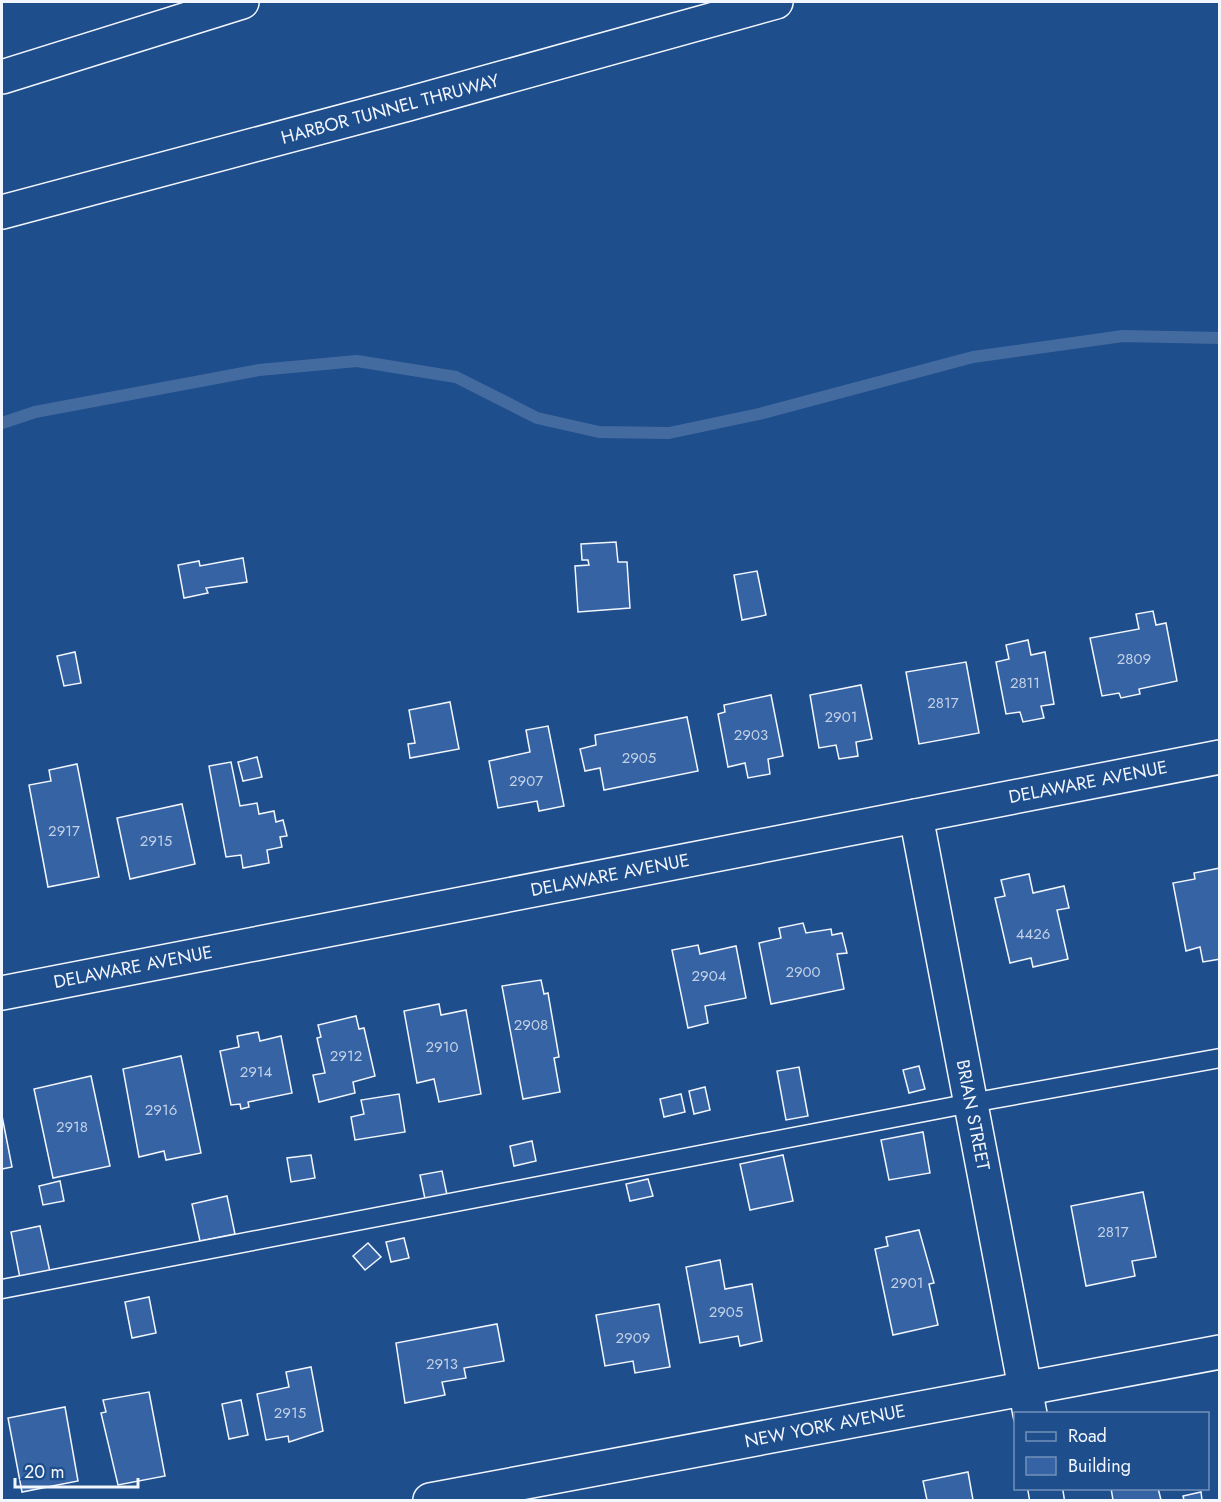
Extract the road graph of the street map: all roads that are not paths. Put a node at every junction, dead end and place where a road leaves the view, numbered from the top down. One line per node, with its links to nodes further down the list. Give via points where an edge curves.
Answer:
1 (242, 2): 3 (main road)
2 (776, 2): 4 (main road, HARBOR TUNNEL THRUWAY)
3 (2, 77)
4 (2, 212)
5 (1220, 757): 6 (main road, DELAWARE AVENUE)
6 (916, 816): 7 (main road, DELAWARE AVENUE); 9 (main road, BRIAN STREET)
7 (2, 993)
8 (1220, 1058): 9 (lane)
9 (971, 1103): 10 (lane); 12 (main road, BRIAN STREET)
10 (2, 1289)
11 (1220, 1352): 12 (main road, NEW YORK AVENUE)
12 (1028, 1401): 13 (main road, NEW YORK AVENUE)
13 (430, 1500)

